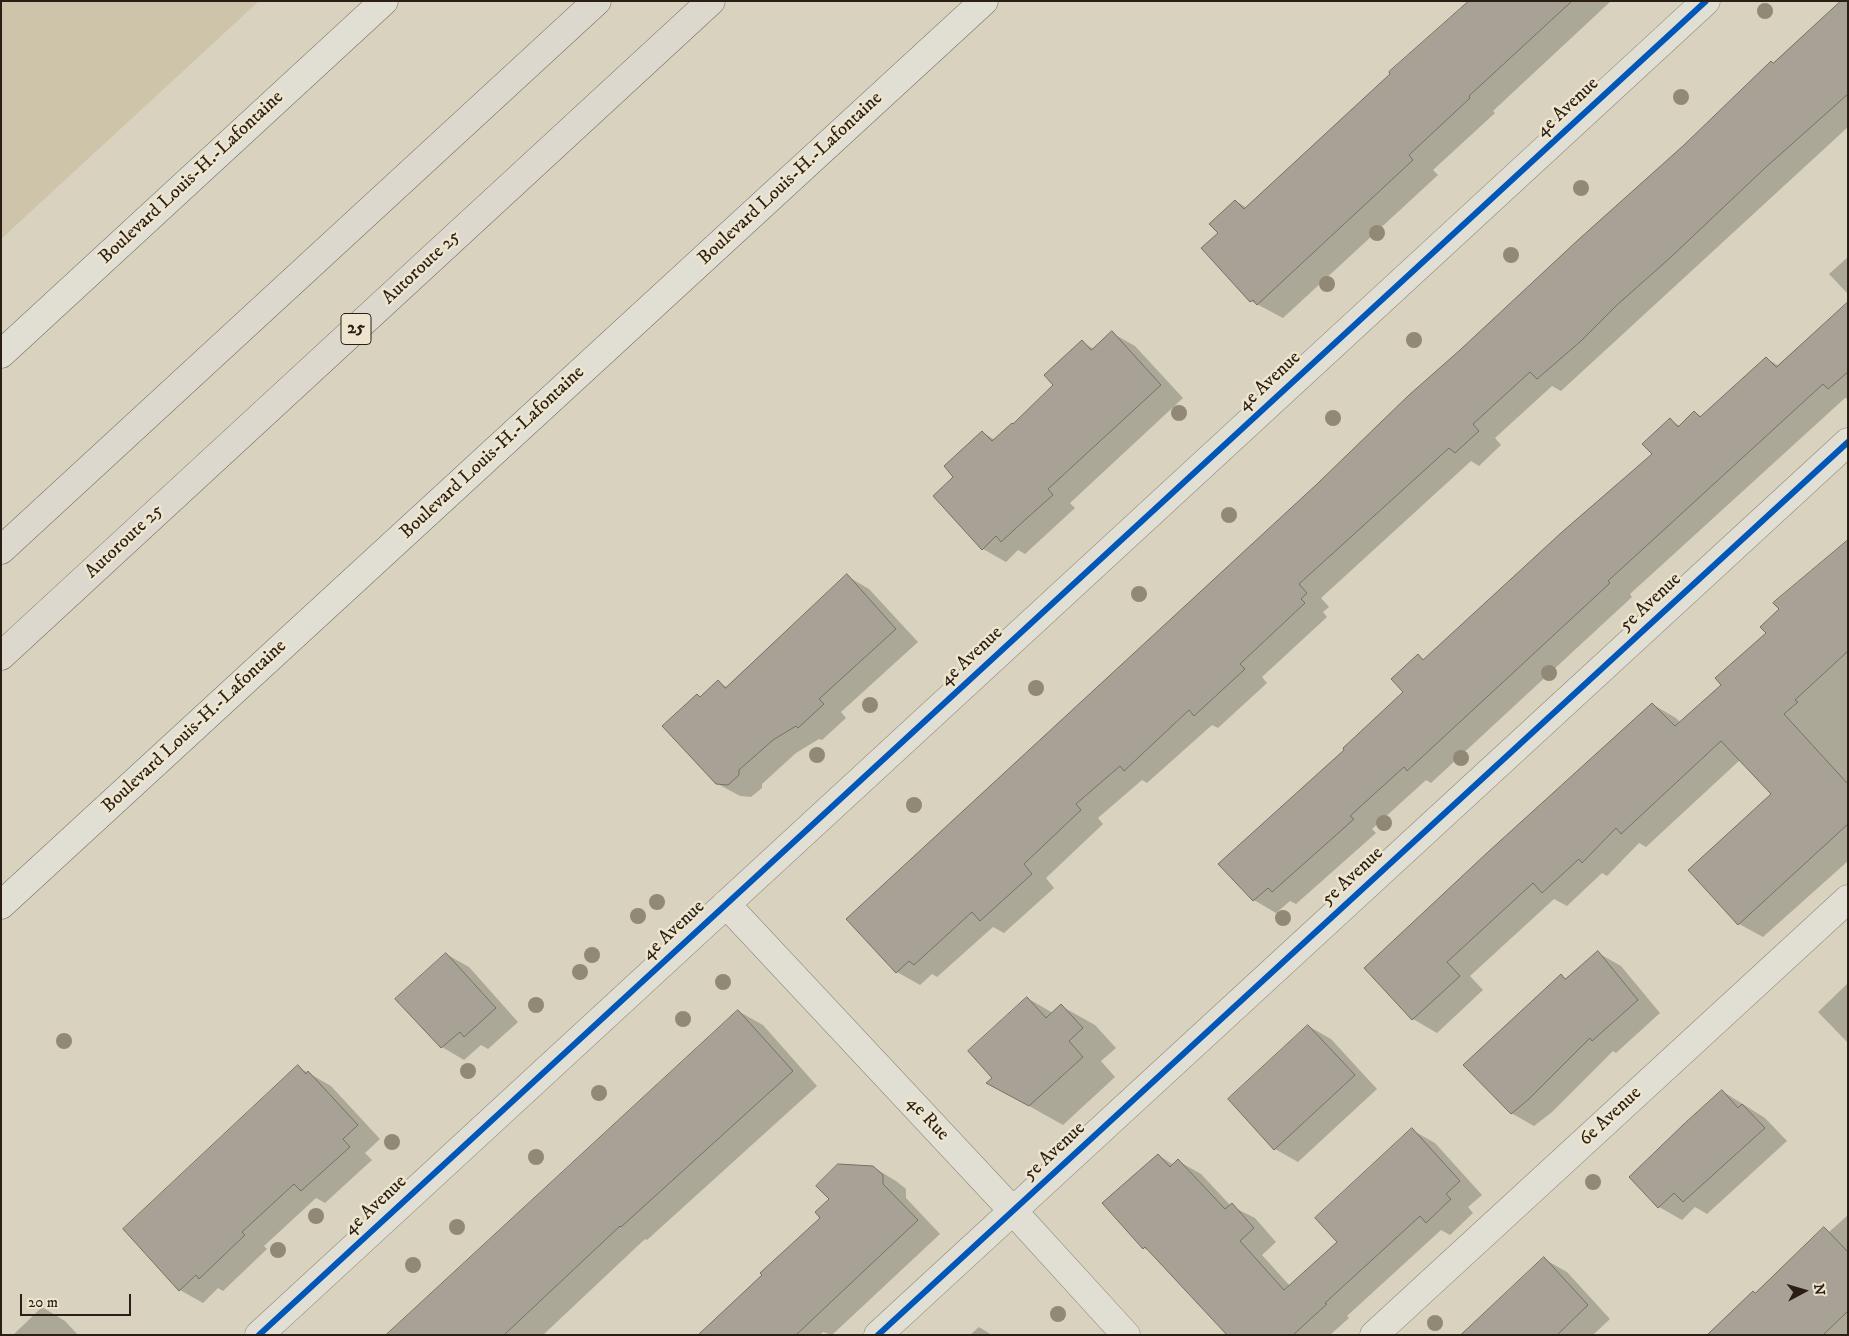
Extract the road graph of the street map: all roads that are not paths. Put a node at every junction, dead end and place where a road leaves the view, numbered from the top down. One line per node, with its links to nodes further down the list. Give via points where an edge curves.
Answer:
1 (384, 1): 6 (street, Boulevard Louis-H.-Lafontaine)
2 (597, 1): 8 (highway)
3 (711, 1): 9 (highway, Autoroute 25 / 25)
4 (984, 1): 12 (street, Boulevard Louis-H.-Lafontaine)
5 (1706, 1): 11 (street, 4e Avenue)
6 (1, 354)
7 (1848, 442): 13 (street, 5e Avenue)
8 (1, 550)
9 (1, 656)
10 (1848, 899): 17 (street, 6e Avenue)
11 (726, 904): 13 (street, 4e Rue); 14 (street, 4e Avenue)
12 (1, 905)
13 (1013, 1211): 15 (street, 5e Avenue); 16 (street, 4e Rue)
14 (259, 1335)
15 (878, 1335)
16 (1126, 1335)
17 (1374, 1335)

